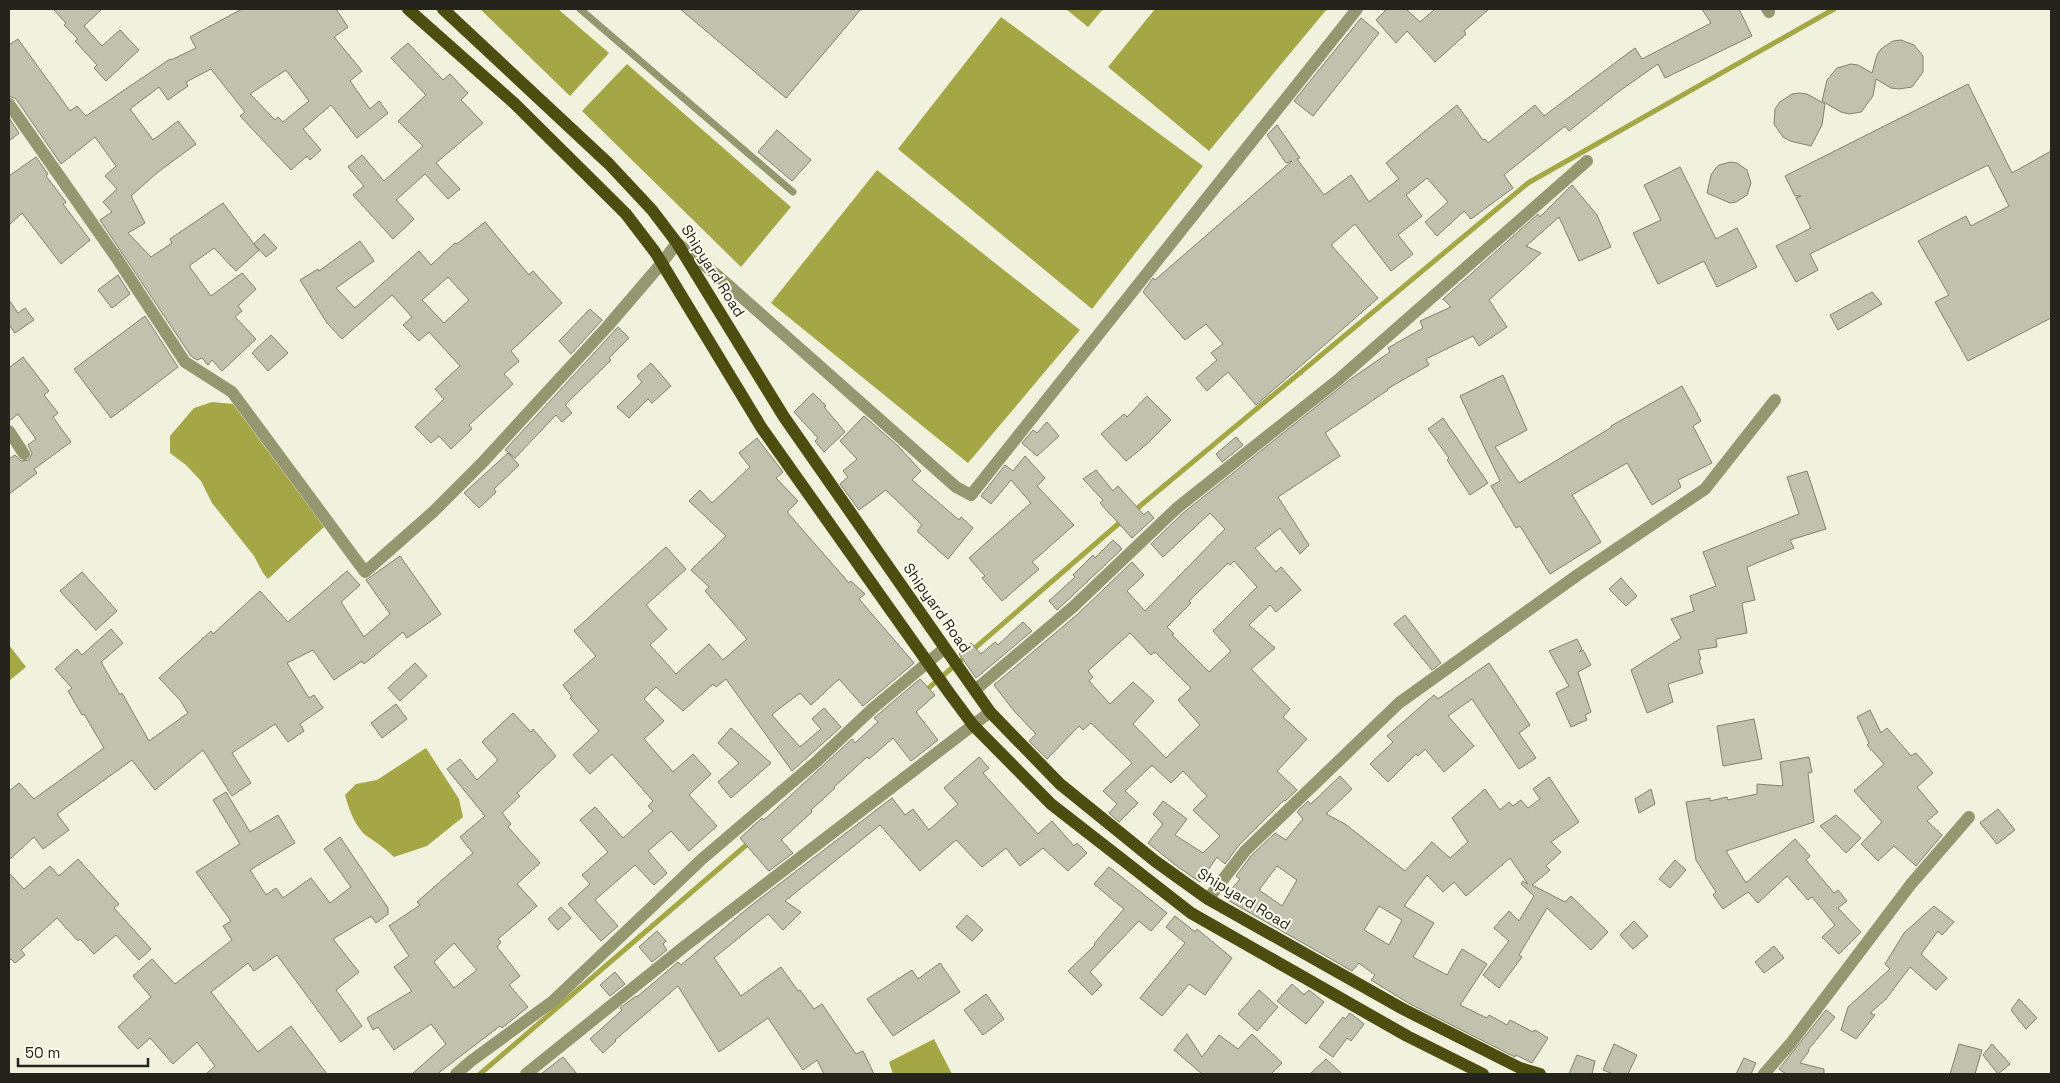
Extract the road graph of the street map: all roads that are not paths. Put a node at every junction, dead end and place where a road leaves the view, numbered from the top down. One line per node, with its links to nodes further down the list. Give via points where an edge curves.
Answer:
1 (408, 9): 9 (main road, via 515,104 626,214)
2 (443, 9): 8 (main road, Shipyard Road, via 609,164 652,210)
3 (580, 9): 7 (lane)
4 (1357, 9): 8 (street, via 971,495 956,488)
5 (9, 104): 9 (street, via 185,362 232,392 366,572 482,463)
6 (1587, 161): 15 (street, via 1338,380 1177,508 1073,607)
7 (793, 192)
8 (677, 243): 9 (street); 13 (main road, Shipyard Road, via 784,417)
9 (662, 264): 14 (main road, via 761,427)
10 (1775, 400): 19 (street, via 1706,489 1579,574 1399,704 1245,851)
11 (9, 431): 12 (street)
12 (24, 454)
13 (945, 648): 14 (street); 15 (main road, Shipyard Road)
14 (926, 662): 17 (main road); 20 (street, via 702,859 553,1001)
15 (975, 690): 16 (main road, Shipyard Road)
16 (990, 712): 17 (street); 19 (main road, Shipyard Road, via 1060,784 1155,861)
17 (973, 726): 21 (street, via 685,946); 22 (main road, via 1052,804 1191,914 1407,1036)
18 (1969, 817): 24 (street, via 1911,884)
19 (1208, 899): 23 (main road, Shipyard Road, via 1403,1009 1520,1068)
20 (456, 1074)
21 (526, 1074)
22 (1483, 1074)
23 (1540, 1074)
24 (1764, 1074)

